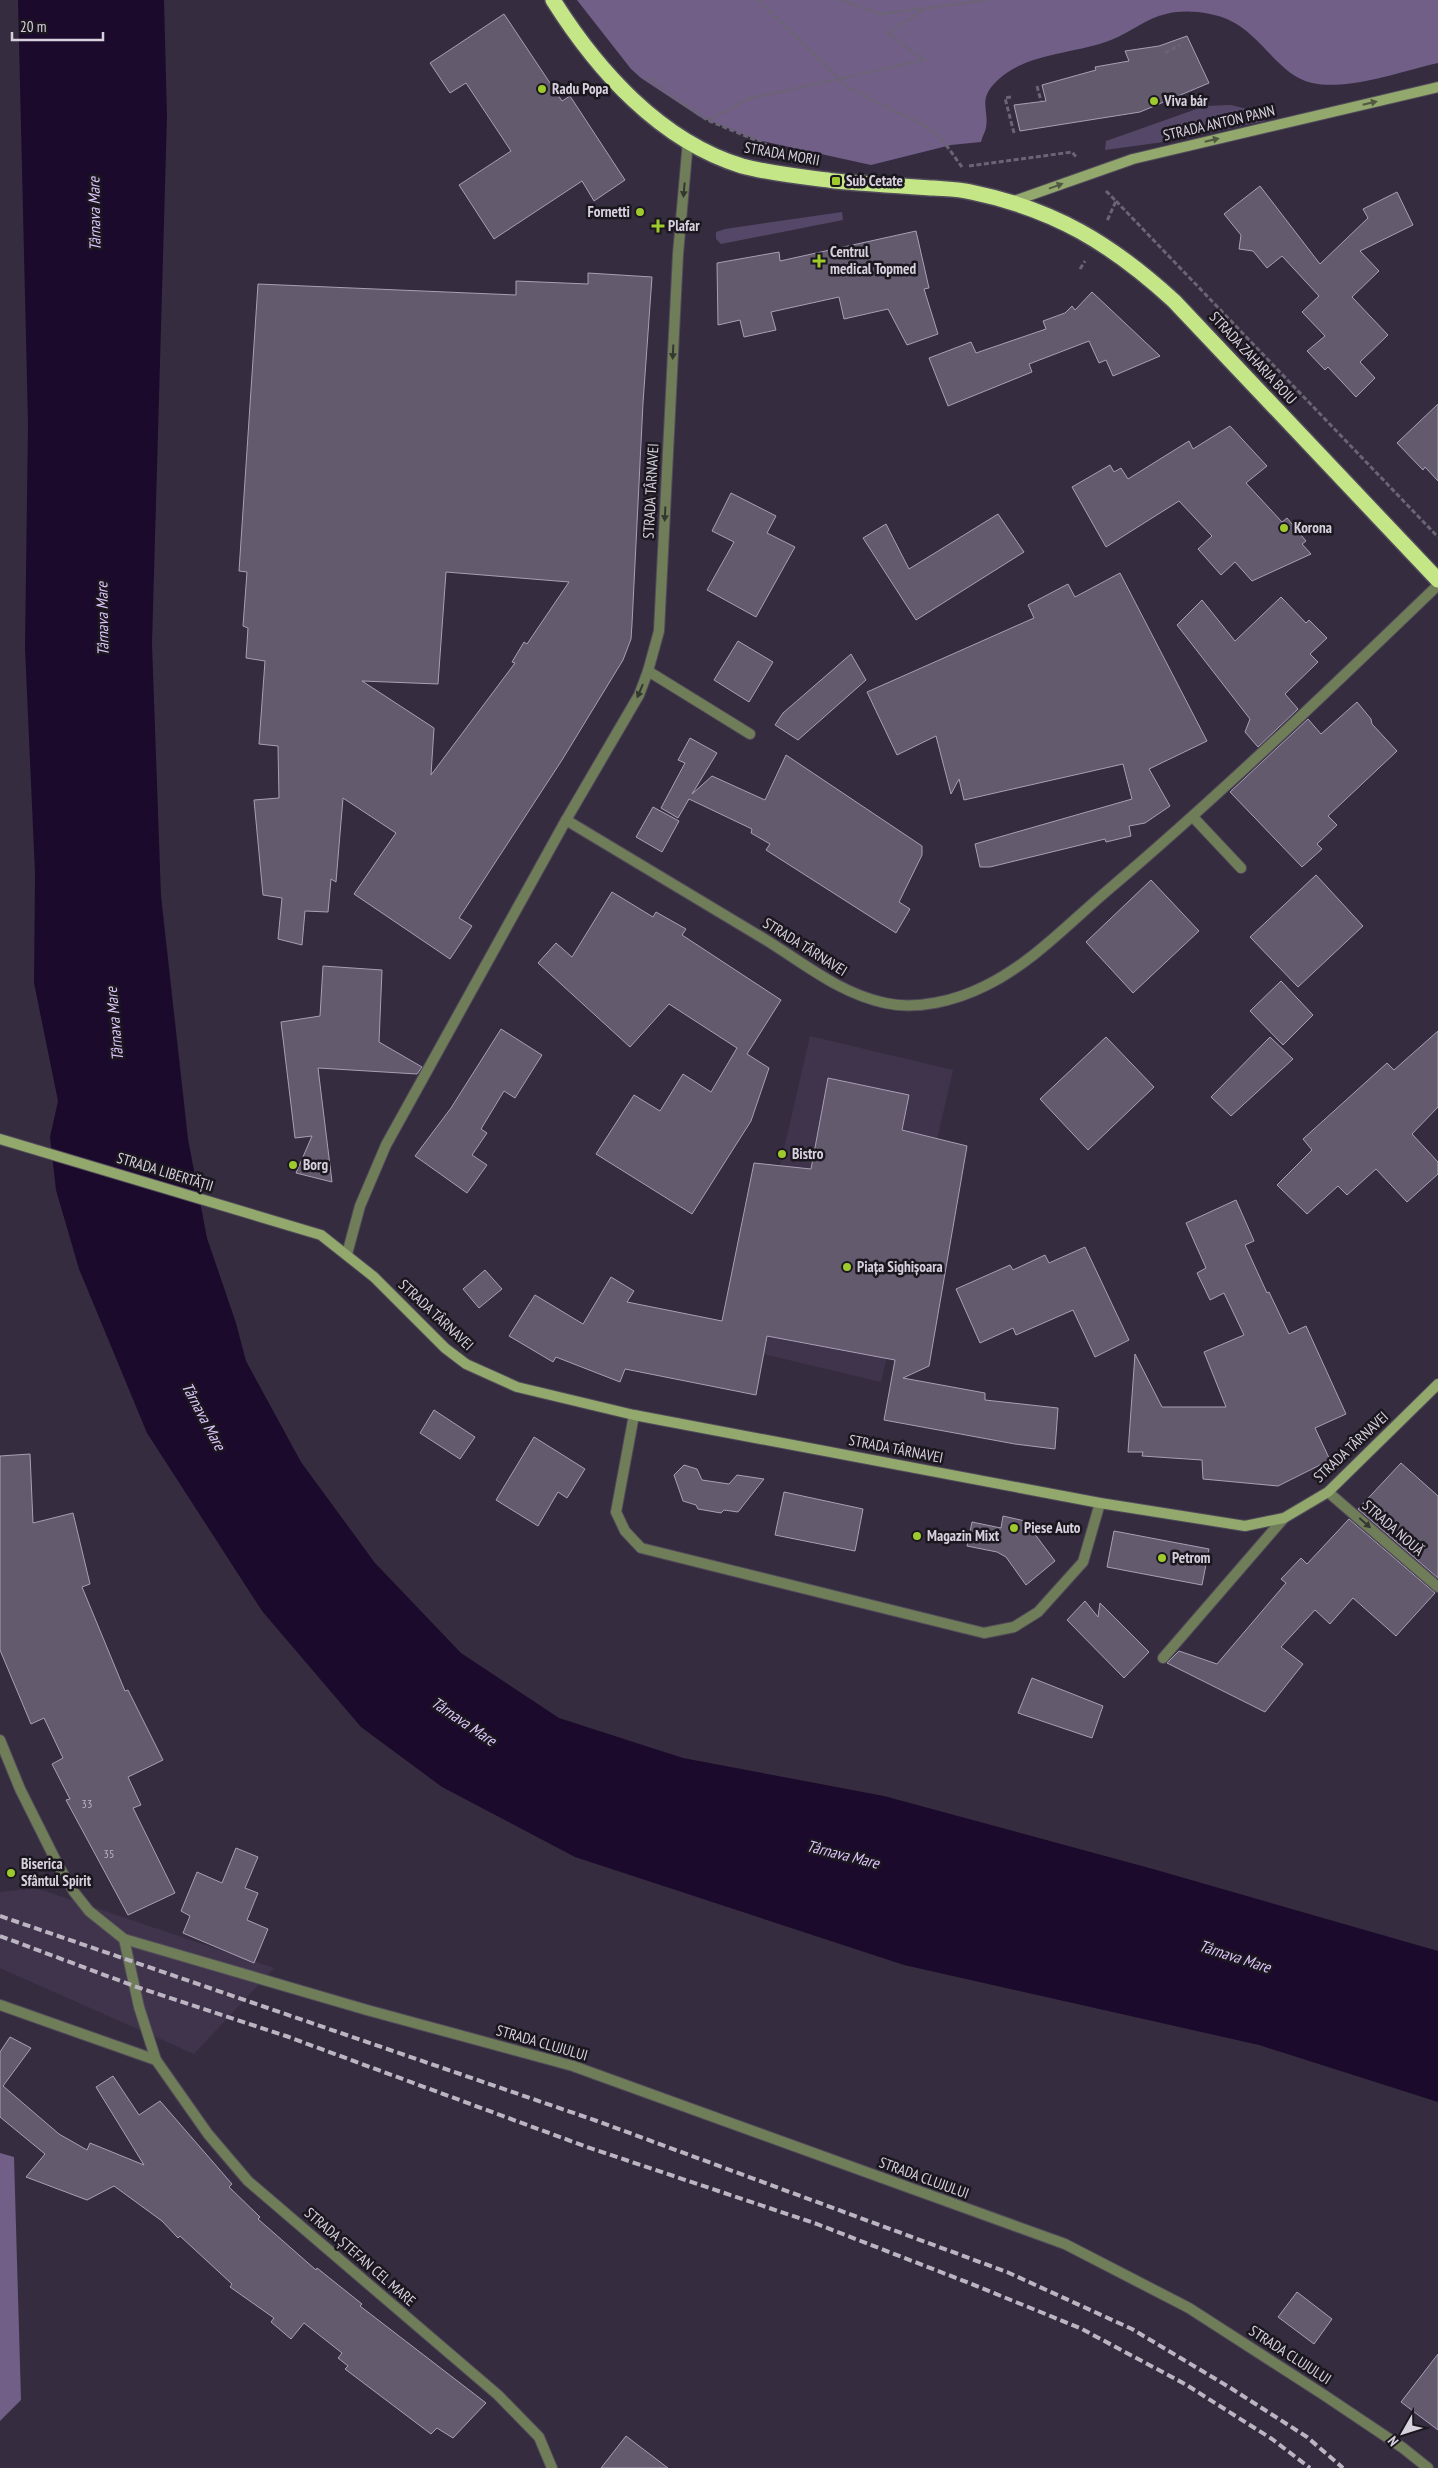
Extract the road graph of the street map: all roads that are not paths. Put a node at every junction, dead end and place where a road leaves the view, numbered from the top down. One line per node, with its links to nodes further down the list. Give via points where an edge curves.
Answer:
1 (553, 0): 3 (highway, STRADA MORII, via 591,54 618,84 663,125)
2 (1438, 87): 4 (street, STRADA ANTON PANN, one-way to 2, via 1133,159)
3 (688, 141): 4 (highway, STRADA MORII, via 742,166 836,181 970,191); 7 (street, STRADA TÂRNAVEI, one-way to 7, via 678,254 659,631)
4 (1010, 202): 5 (highway, STRADA ZAHARIA BOIU, via 1099,240 1143,272)
5 (1438, 580)
6 (1438, 585): 9 (street, STRADA TÂRNAVEI)
7 (648, 671): 8 (street); 10 (street, STRADA TÂRNAVEI, one-way to 10, via 639,696)
8 (750, 734)
9 (1193, 818): 10 (street, STRADA TÂRNAVEI, via 1030,959 985,986 920,1005 888,1003 835,985); 11 (street)
10 (566, 820): 14 (street, STRADA TÂRNAVEI, via 386,1145 360,1206)
11 (1241, 868)
12 (0, 1139): 13 (street, STRADA LIBERTĂȚII)
13 (321, 1235): 14 (street, STRADA TÂRNAVEI)
14 (347, 1254): 16 (street, STRADA TÂRNAVEI, via 420,1325 466,1364 517,1387)
15 (1438, 1384): 17 (street, STRADA TÂRNAVEI)
16 (634, 1415): 18 (street, STRADA TÂRNAVEI); 18 (street, via 616,1512 625,1531 641,1548 984,1632 1014,1627 1038,1612 1083,1562)
17 (1328, 1492): 19 (street, STRADA TÂRNAVEI); 20 (street, STRADA NOUĂ, one-way to 20)
18 (1100, 1503): 19 (street, STRADA TÂRNAVEI, via 1244,1526)
19 (1284, 1518): 21 (street)
20 (1438, 1587)
21 (1163, 1658)
22 (0, 1740): 23 (street, via 20,1789 74,1892 89,1911)
23 (124, 1939): 25 (street, STRADA ȘTEFAN CEL MARE, via 139,2007); 27 (street, STRADA CLUJULUI, via 573,2066 1065,2244 1189,2308 1404,2448)
24 (0, 2004): 25 (street)
25 (156, 2060): 26 (street, STRADA ȘTEFAN CEL MARE, via 208,2134 248,2181 498,2395 539,2437)
26 (552, 2468)
27 (1428, 2468)

